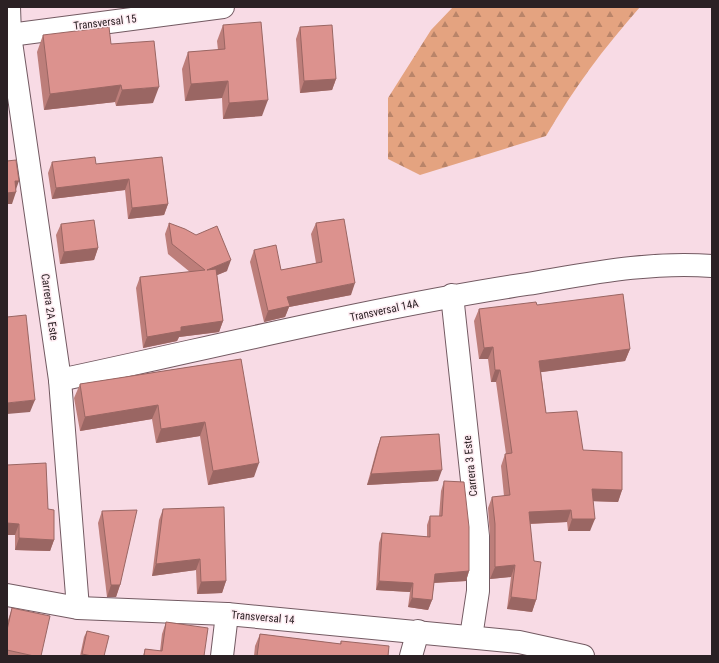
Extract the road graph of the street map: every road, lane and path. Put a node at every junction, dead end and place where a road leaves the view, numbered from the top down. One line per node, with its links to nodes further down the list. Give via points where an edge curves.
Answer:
1 (9, 7): 3 (street, Carrera 2A Este)
2 (223, 7): 3 (street, Transversal 15)
3 (10, 35): 6 (street, Carrera 2A Este)
4 (712, 266): 5 (street, Transversal 14A, via 691,264 636,267)
5 (452, 295): 6 (street, Transversal 14A); 11 (street, Carrera 3 Este, via 478,536 478,591)
6 (60, 380): 8 (street, Carrera 2A Este)
7 (7, 595): 8 (street, Transversal 14)
8 (78, 608): 9 (street, Transversal 14)
9 (227, 614): 10 (street, Transversal 14); 12 (street)
10 (418, 631): 11 (street, Transversal 14); 13 (street)
11 (472, 637): 14 (street, Transversal 14, via 519,642)
12 (222, 656)
13 (411, 656)
14 (583, 656)

